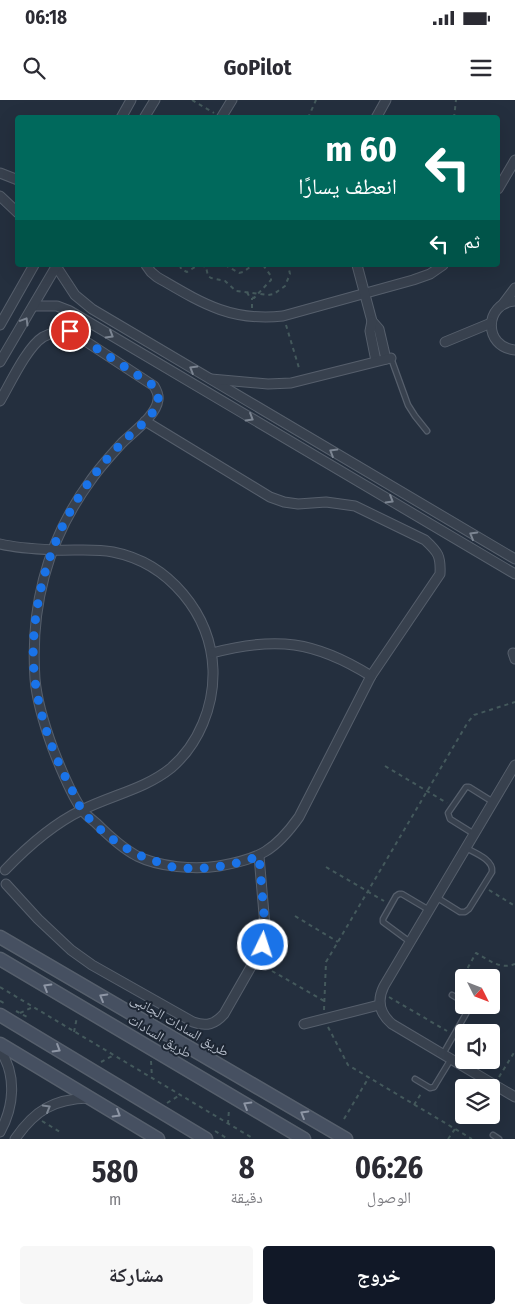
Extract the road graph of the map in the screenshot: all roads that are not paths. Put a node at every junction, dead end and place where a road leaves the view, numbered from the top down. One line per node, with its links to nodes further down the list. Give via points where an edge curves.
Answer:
1 (131, 100): 5 (street)
2 (154, 100): 6 (street)
3 (232, 100): 7 (street)
4 (386, 100): 8 (street)
5 (123, 115)
6 (146, 115)
7 (221, 115)
8 (378, 115)
9 (515, 160): 12 (street)
10 (0, 173): 11 (street)
11 (15, 179)
12 (500, 186)
13 (0, 196): 14 (street)
14 (15, 210)
15 (33, 267): 30 (street)
16 (56, 267): 24 (street)
17 (58, 267): 26 (street, via 75,295)
18 (147, 267): 22 (street, via 157,276 215,309 251,317 283,316)
19 (358, 267): 22 (street)
20 (439, 267): 22 (street, via 421,277)
21 (515, 288): 25 (street)
22 (365, 294): 28 (street)
23 (515, 301): 25 (street)
24 (34, 306): 27 (street, via 57,306); 35 (street, one-way to 24)
25 (500, 306): 29 (street)
26 (92, 309): 27 (street); 36 (street, one-way to 26)
27 (85, 320): 41 (street, one-way to 41)
28 (372, 321): 33 (street, via 379,329); 34 (street, via 370,331)
29 (491, 323): 31 (street); 32 (street, via 496,341)
30 (0, 325)
31 (445, 342)
32 (514, 350)
33 (389, 358): 34 (street); 39 (lane, via 408,405)
34 (376, 361): 36 (street, via 286,384)
35 (0, 362)
36 (208, 378): 40 (street, one-way to 36)
37 (0, 401): 38 (street, via 32,346 50,334 70,331 154,386 158,401)
38 (145, 421): 43 (street, via 101,466 67,518); 47 (street, via 270,496 298,504 326,502 355,506 414,534 435,549 441,560 440,574)
39 (428, 431)
40 (454, 524): 41 (street); 44 (street, one-way to 40)
41 (448, 535): 45 (street)
42 (0, 544): 43 (street)
43 (52, 550): 46 (street, via 113,552 144,563 172,581 193,606 208,636); 50 (street, via 37,609 35,682 45,727 61,770)
44 (515, 559)
45 (515, 574)
46 (212, 653): 47 (street, via 238,646 294,644 322,650); 50 (street, via 213,685 208,708 192,744 171,767 145,785)
47 (371, 676): 53 (street, via 299,817 286,835)
48 (515, 765): 49 (street)
49 (493, 802): 51 (street); 51 (lane, via 467,787 452,806 449,817)
50 (82, 810): 53 (street, via 108,836 138,856 173,867 210,867); 54 (street, via 56,825)
51 (474, 834): 52 (street)
52 (466, 848): 56 (street); 56 (lane, via 492,864 492,872 483,887 465,912)
53 (259, 856): 55 (street, via 265,926 263,945 224,1014 210,1024 202,1025 92,965 54,935)
54 (3, 870): 55 (street, via 9,877)
55 (2, 886)
56 (436, 897): 57 (street)
57 (429, 910): 59 (street); 59 (lane, via 401,894 391,905 383,924)
58 (0, 937): 79 (main road, طريق السادات الجانبى, one-way to 58)
59 (410, 942): 63 (street, via 380,992)
60 (0, 959): 78 (main road, طريق السادات, one-way to 60)
61 (452, 995): 62 (lane)
62 (455, 997)
63 (379, 1005): 66 (street); 69 (street, via 392,1024)
64 (466, 1014): 69 (lane)
65 (0, 1015): 77 (main road, one-way to 77)
66 (304, 1024)
67 (0, 1044): 72 (main road)
68 (0, 1050): 73 (street, via 9,1069 12,1086 11,1102)
69 (447, 1056): 70 (lane, via 435,1086 431,1088); 71 (street)
70 (415, 1080)
71 (515, 1097)
72 (89, 1098): 75 (street, one-way to 72, via 34,1116 46,1107 74,1098); 76 (main road, one-way to 76)
73 (0, 1132)
74 (493, 1135): 80 (lane)
75 (16, 1139)
76 (158, 1139)
77 (206, 1139)
78 (304, 1139)
79 (346, 1139)
80 (499, 1139)

